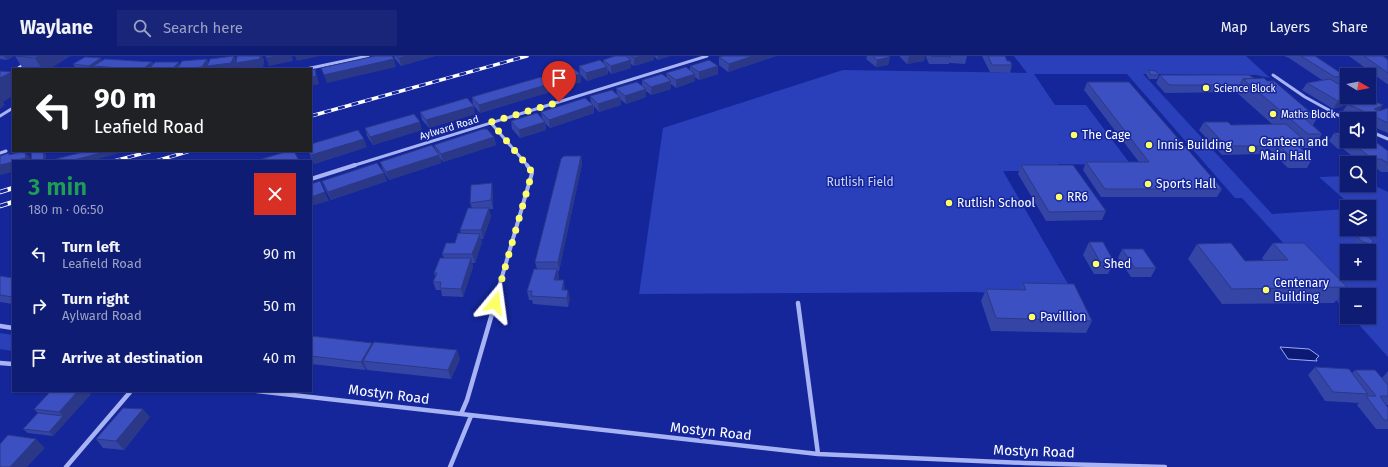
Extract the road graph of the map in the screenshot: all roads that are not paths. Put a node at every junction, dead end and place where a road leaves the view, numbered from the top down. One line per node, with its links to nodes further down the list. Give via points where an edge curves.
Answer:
1 (39, 56): 4 (main road)
2 (368, 56): 5 (street)
3 (707, 56): 10 (street, Aylward Road)
4 (19, 68)
5 (311, 68)
6 (1273, 75): 9 (street, via 1305,98)
7 (12, 109): 8 (street)
8 (0, 116)
9 (1340, 116)
10 (491, 122): 15 (street, Aylward Road); 23 (street, via 532,173)
11 (1376, 134): 12 (street)
12 (1388, 139)
13 (6, 151): 14 (street)
14 (0, 153)
15 (312, 179)
16 (798, 302): 25 (street)
17 (0, 326): 18 (street)
18 (12, 328)
19 (0, 362): 20 (street)
20 (12, 364)
21 (130, 392): 27 (street)
22 (265, 392): 23 (street, Mostyn Road)
23 (461, 414): 24 (street, Mostyn Road)
24 (472, 416): 25 (street, Mostyn Road); 28 (street)
25 (818, 454): 26 (street, Mostyn Road)
26 (1089, 466): 29 (street, Mostyn Road)
27 (66, 467)
28 (450, 467)
29 (1165, 467)

